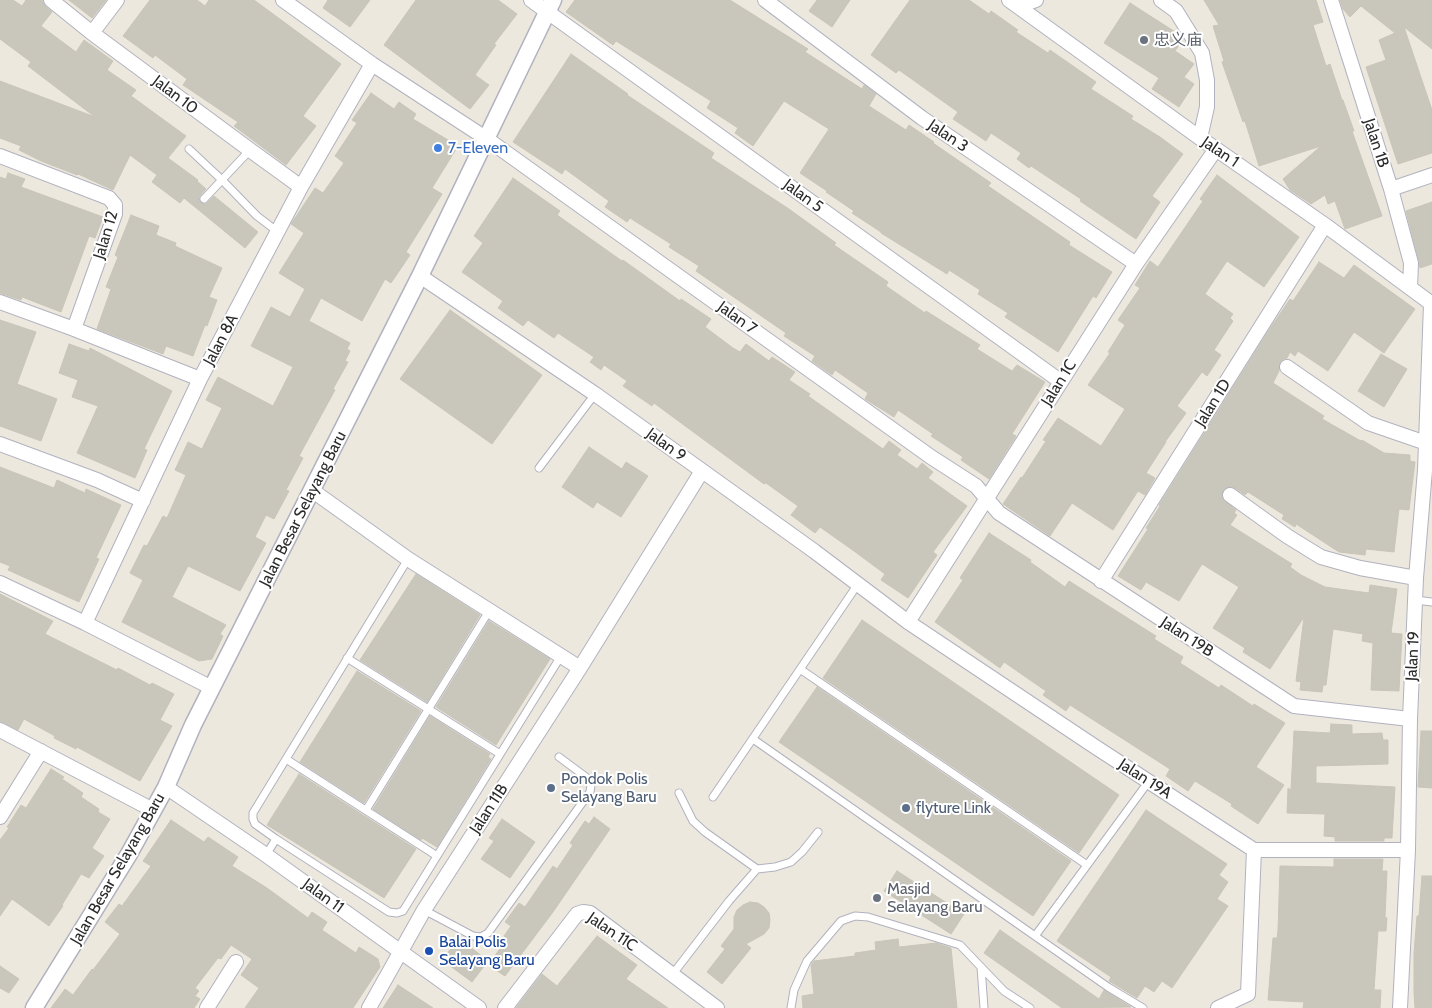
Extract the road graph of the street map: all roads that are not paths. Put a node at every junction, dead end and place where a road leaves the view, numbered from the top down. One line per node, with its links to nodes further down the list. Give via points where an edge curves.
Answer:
1 (51, 0): 11 (street, Jalan 10)
2 (117, 0): 11 (street)
3 (283, 0): 12 (street, Jalan 7)
4 (531, 0): 10 (street, Jalan 5)
5 (765, 0): 26 (street, Jalan 3, via 922,118)
6 (1036, 0): 9 (street)
7 (1161, 0): 14 (street, via 1176,11 1202,53 1208,80 1207,107)
8 (1331, 0): 22 (street, Jalan 1B)
9 (1013, 3): 14 (street, Jalan 1)
10 (550, 6): 13 (street, Jalan Besar Selayang Baru); 34 (street, Jalan 5)
11 (92, 33): 17 (street, Jalan 10)
12 (372, 64): 13 (street, Jalan 7); 21 (street, Jalan 8A)
13 (487, 138): 27 (street, Jalan Besar Selayang Baru); 43 (street, Jalan 7, via 930,457 976,486)
14 (1200, 138): 16 (street, Jalan 1)
15 (189, 149): 20 (lane)
16 (1216, 149): 24 (street, Jalan 1); 26 (street, Jalan 1C)
17 (250, 150): 20 (lane); 21 (street, Jalan 10)
18 (0, 156): 31 (street, Jalan 12, via 109,198 115,205 115,214)
19 (1432, 175): 22 (street)
20 (222, 180): 23 (lane); 25 (lane, via 257,216)
21 (301, 186): 25 (street, Jalan 8A)
22 (1391, 189): 28 (street, Jalan 1B, via 1411,263)
23 (204, 199)
24 (1325, 225): 28 (street, Jalan 1); 47 (street, Jalan 1D)
25 (278, 232): 33 (street, Jalan 8A)
26 (1136, 264): 34 (street, Jalan 1C)
27 (420, 276): 35 (street, Jalan 9); 41 (street, Jalan Besar Selayang Baru)
28 (1410, 288): 30 (street, Jalan 1)
29 (0, 302): 31 (street)
30 (1432, 304): 36 (street, Jalan 19)
31 (74, 328): 33 (street)
32 (1287, 367): 36 (street, via 1368,423)
33 (200, 379): 44 (street, Jalan 8A)
34 (1060, 381): 43 (street, Jalan 1C)
35 (595, 394): 38 (lane); 39 (street, Jalan 9)
36 (1426, 443): 40 (street, Jalan 19)
37 (0, 444): 44 (street)
38 (539, 468)
39 (702, 471): 49 (street, Jalan 9); 57 (street, Jalan 11B)
40 (1428, 472): 46 (street, Jalan 19)
41 (313, 491): 45 (street); 59 (street, Jalan Besar Selayang Baru)
42 (1230, 495): 46 (street, via 1321,557)
43 (987, 498): 47 (street, Jalan 19B, via 999,513); 53 (street, Jalan 1C)
44 (143, 501): 54 (street, Jalan 8A)
45 (408, 559): 52 (street); 56 (lane)
46 (1416, 578): 50 (street, Jalan 19)
47 (1100, 581): 61 (street, Jalan 19B, via 1294,706)
48 (0, 583): 54 (street)
49 (858, 584): 53 (street, Jalan 9); 58 (lane)
50 (1416, 600): 51 (lane); 61 (street, Jalan 19)
51 (1432, 602)
52 (489, 611): 55 (street); 60 (lane)
53 (908, 622): 68 (street, Jalan 19A)
54 (84, 623): 59 (street)
55 (561, 656): 57 (street); 65 (lane)
56 (347, 658): 60 (lane); 67 (lane)
57 (580, 668): 83 (street, Jalan 11B)
58 (800, 669): 63 (lane); 81 (lane)
59 (212, 688): 69 (street, Jalan Besar Selayang Baru)
60 (428, 709): 65 (lane); 73 (lane)
61 (1410, 719): 78 (street, Jalan 19)
62 (0, 730): 64 (street)
63 (753, 739): 71 (lane); 84 (lane)
64 (41, 750): 72 (street); 74 (street)
65 (500, 754): 80 (lane)
66 (558, 757): 83 (lane, via 586,776 591,785 590,792 488,933 473,936)
67 (286, 759): 73 (lane); 76 (lane, via 253,813 255,824)
68 (1149, 781): 77 (street, Jalan 19A); 81 (lane)
69 (166, 787): 72 (street, Jalan Besar Selayang Baru); 79 (street, Jalan 11)
70 (679, 793): 82 (lane, via 692,820)
71 (713, 797)
72 (153, 810): 89 (street, Jalan Besar Selayang Baru)
73 (366, 810): 80 (lane)
74 (0, 817)
75 (818, 832): 82 (lane, via 791,862)
76 (276, 839): 79 (lane); 80 (lane, via 389,912 397,913 403,911)
77 (1254, 850): 78 (street); 99 (street, via 1248,994)
78 (1408, 850): 100 (street, Jalan 19)
79 (266, 855): 85 (street, Jalan 11)
80 (437, 856)
81 (1087, 865): 84 (lane)
82 (757, 869): 88 (lane)
83 (424, 910): 85 (street, Jalan 11B)
84 (1035, 936): 98 (lane, via 1108,988)
85 (400, 952): 91 (street, Jalan 11B); 92 (street, Jalan 11)
86 (236, 962): 90 (street)
87 (981, 967): 95 (lane, via 960,945 855,916 842,921 807,961 794,990); 96 (lane); 97 (lane, via 1004,991)
88 (672, 975): 93 (street, Jalan 11C, via 590,913 583,912 577,914); 94 (street, Jalan 11C)
89 (34, 1008)
90 (207, 1008)
91 (369, 1008)
92 (478, 1008)
93 (505, 1008)
94 (717, 1008)
95 (791, 1008)
96 (984, 1008)
97 (1030, 1008)
98 (1143, 1008)
99 (1218, 1008)
100 (1400, 1008)

